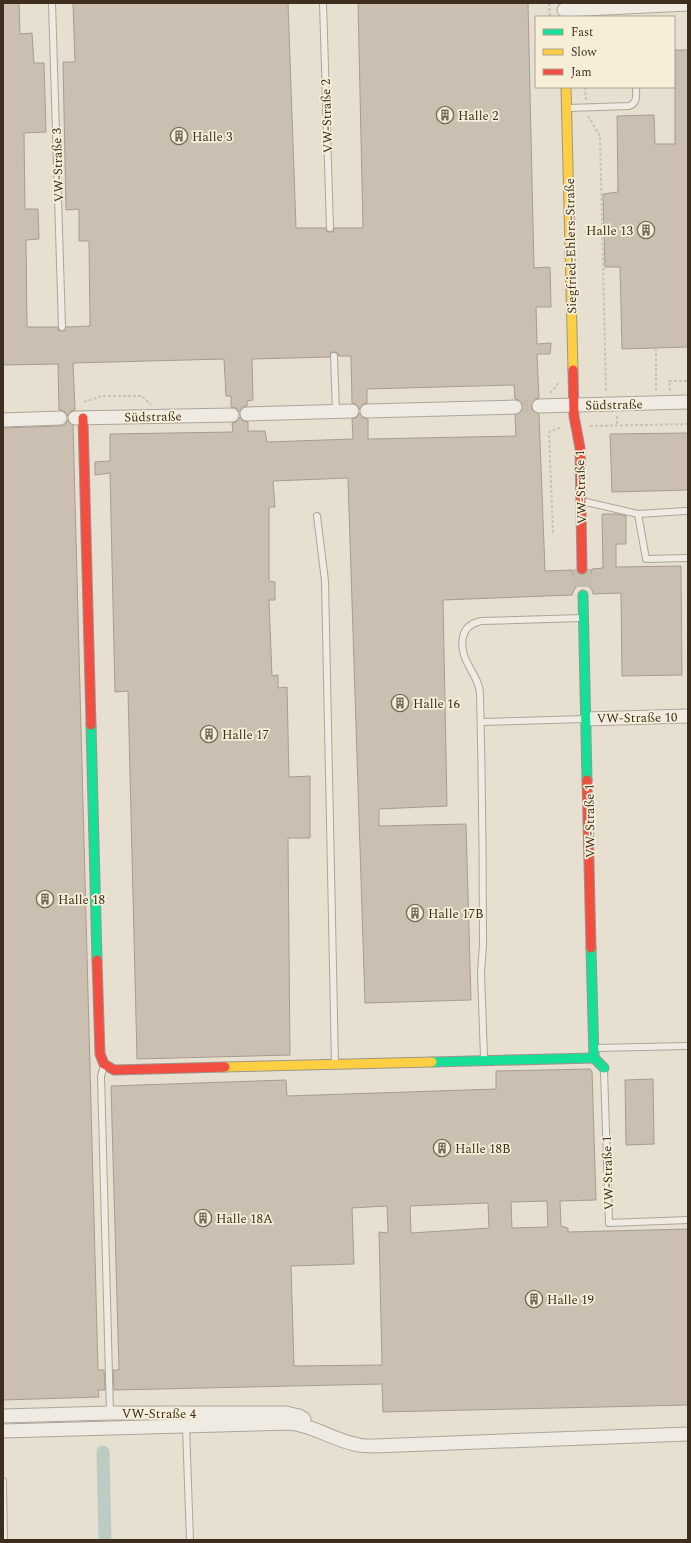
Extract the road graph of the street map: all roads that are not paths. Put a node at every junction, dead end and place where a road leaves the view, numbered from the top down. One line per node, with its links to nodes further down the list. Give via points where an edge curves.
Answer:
1 (52, 3): 9 (lane, VW-Straße 3)
2 (323, 3): 8 (lane, VW-Straße 2)
3 (688, 4): 4 (street, via 633,9)
4 (564, 10)
5 (566, 88): 7 (street, Siegfried-Ehlers-Straße)
6 (636, 88): 7 (lane, via 636,101 629,106)
7 (567, 108): 12 (street, Siegfried-Ehlers-Straße)
8 (330, 228)
9 (62, 327)
10 (334, 356): 16 (lane)
11 (688, 402): 12 (street, Südstraße)
12 (574, 405): 13 (street, Südstraße); 23 (street, VW-Straße 1, via 580,448)
13 (539, 406)
14 (515, 407): 15 (street)
15 (367, 411)
16 (336, 412): 17 (street); 18 (street)
17 (352, 412)
18 (248, 414)
19 (232, 415): 21 (street, Südstraße)
20 (60, 418): 22 (street)
21 (79, 418): 38 (street, via 100,1054)
22 (3, 420)
23 (581, 500): 25 (lane); 28 (street, VW-Straße 1)
24 (686, 511): 25 (lane)
25 (638, 514): 27 (lane, via 646,559)
26 (317, 516): 39 (lane, via 325,581)
27 (688, 558)
28 (582, 569)
29 (583, 595): 30 (street, VW-Straße 1)
30 (584, 618): 32 (street, VW-Straße 1); 33 (lane, via 482,621 475,622 466,629 462,640 462,652 480,690)
31 (688, 716): 32 (street, VW-Straße 10)
32 (586, 718): 33 (lane); 35 (street, VW-Straße 1)
33 (481, 722): 37 (lane)
34 (688, 1046): 35 (lane)
35 (594, 1048): 36 (street, VW-Straße 1)
36 (594, 1058): 37 (street); 40 (street, VW-Straße 1)
37 (484, 1060): 39 (street)
38 (104, 1064): 39 (street, via 114,1070); 42 (lane, via 101,1076)
39 (335, 1064)
40 (604, 1068): 41 (lane, VW-Straße 1, via 609,1222)
41 (688, 1220)
42 (110, 1413): 43 (street, VW-Straße 4); 45 (street, VW-Straße 4, via 286,1413 299,1416)
43 (3, 1416)
44 (186, 1427): 45 (street, via 291,1423); 46 (street); 50 (lane)
45 (310, 1427): 47 (street, via 345,1441 374,1446)
46 (3, 1431)
47 (688, 1434)
48 (3, 1481): 49 (lane)
49 (4, 1540)
50 (190, 1540)

